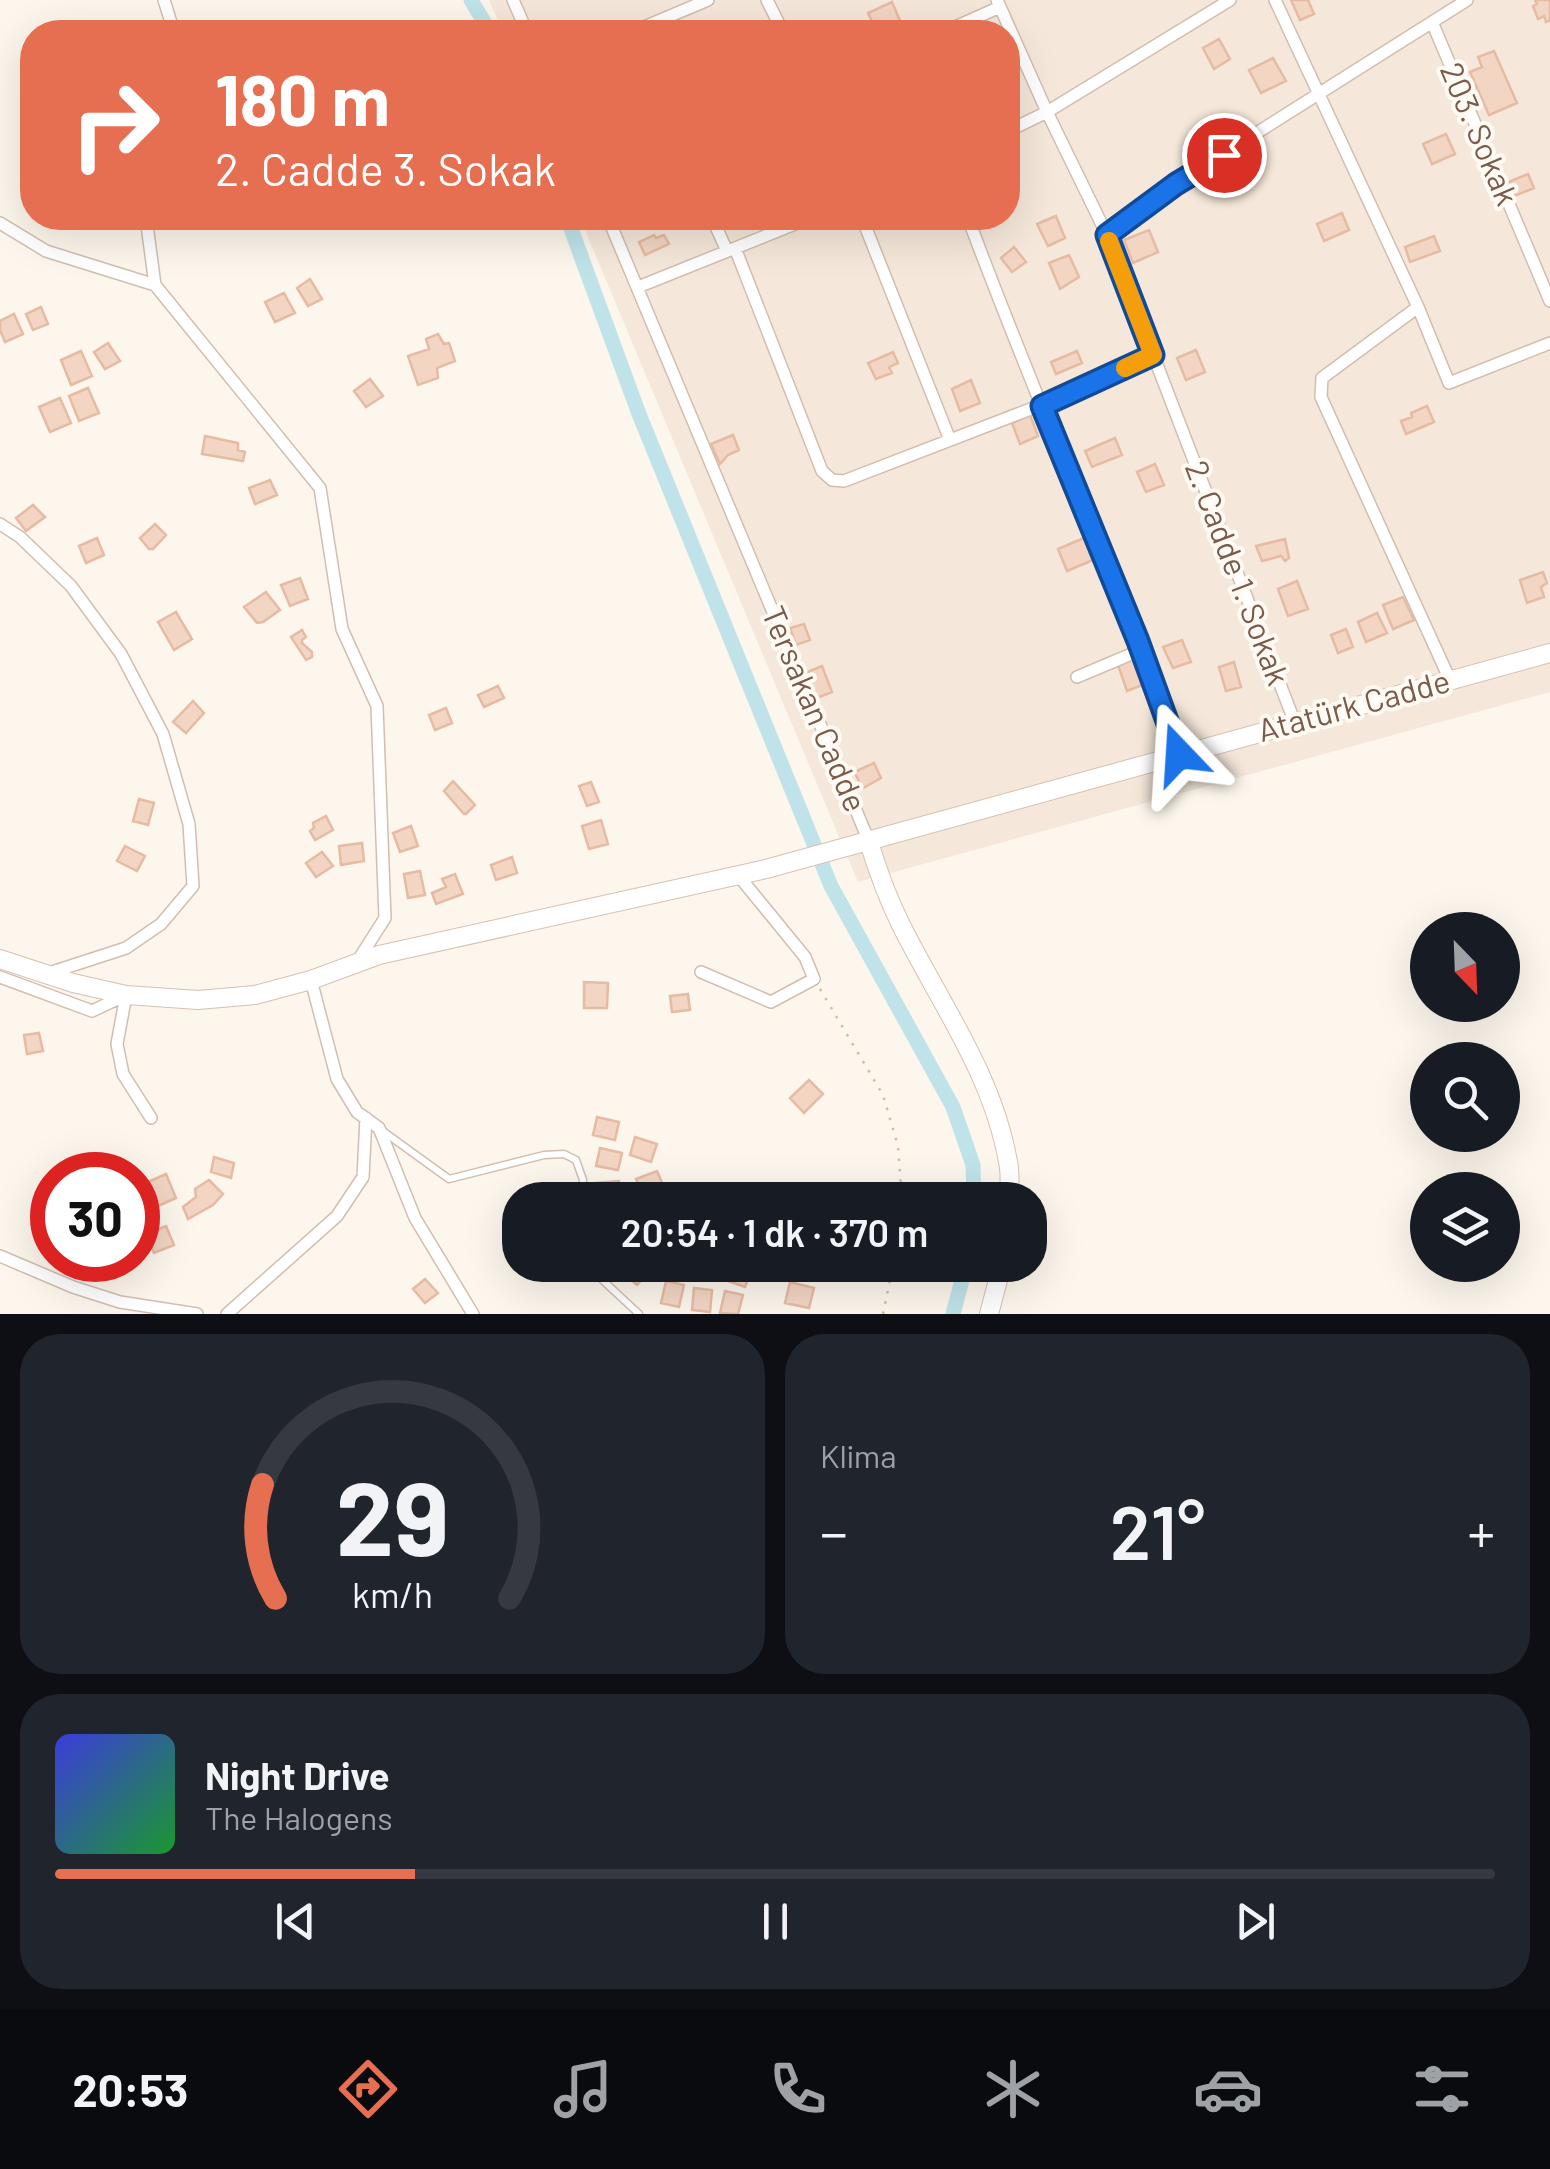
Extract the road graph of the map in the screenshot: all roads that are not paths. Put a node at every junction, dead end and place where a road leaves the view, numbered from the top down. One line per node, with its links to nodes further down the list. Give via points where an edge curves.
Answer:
1 (708, 0): 6 (street)
2 (1230, 0): 11 (street)
3 (1275, 0): 10 (street)
4 (1466, 0): 8 (street)
5 (999, 4): 7 (street)
6 (663, 20)
7 (968, 20)
8 (1432, 22): 10 (street); 24 (street, 203. Sokak)
9 (1020, 52): 11 (street, 2. Cadde 1. Sokak)
10 (1319, 93): 20 (street); 25 (street)
11 (1046, 112): 12 (street); 20 (street, 2. Cadde 1. Sokak)
12 (1020, 124)
13 (0, 223): 22 (street, via 46,251)
14 (148, 230): 22 (street)
15 (613, 230): 23 (street, Tersakan Cadde)
16 (719, 230): 21 (street)
17 (780, 230): 21 (street)
18 (867, 230): 29 (street)
19 (973, 230): 28 (street)
20 (1107, 235): 27 (street, 2. Cadde 1. Sokak)
21 (731, 250): 23 (street); 29 (street, via 822,471 832,480)
22 (155, 285): 40 (street, via 320,488 342,629 377,706 385,918)
23 (638, 287): 37 (street, Tersakan Cadde)
24 (1550, 301)
25 (1418, 307): 26 (street, via 1449,383); 34 (street, via 1322,378 1321,397)
26 (1550, 343)
27 (1153, 355): 28 (street); 35 (street, 2. Cadde 1. Sokak)
28 (1042, 406): 29 (street); 31 (street)
29 (950, 440)
30 (0, 524): 42 (street, via 71,586 121,654 163,734 189,824 193,886 161,924 126,948)
31 (1141, 650): 33 (street); 36 (street)
32 (1550, 653): 34 (main road, Atatürk Cadde)
33 (1077, 676)
34 (1450, 680): 35 (main road, Atatürk Cadde)
35 (1295, 723): 36 (main road, Atatürk Cadde)
36 (1179, 754): 37 (main road, Atatürk Cadde)
37 (868, 840): 38 (main road, Atatürk Cadde); 50 (main road, Tersakan Cadde, via 901,924 972,1054 997,1116)
38 (738, 875): 40 (main road, Atatürk Cadde); 41 (street, via 805,958 814,979 771,1002)
39 (0, 959): 42 (main road, Atatürk Cadde)
40 (355, 965): 44 (main road, Atatürk Cadde)
41 (700, 972)
42 (45, 974): 45 (main road, Atatürk Cadde)
43 (0, 977): 45 (street, via 92,1011)
44 (311, 980): 45 (main road, Atatürk Cadde, via 236,997); 47 (street, via 338,1079)
45 (126, 995): 46 (street, via 120,1060)
46 (151, 1118)
47 (366, 1118): 48 (street); 55 (street, via 362,1177 336,1216)
48 (379, 1128): 49 (lane, via 449,1179 564,1154 576,1160); 56 (street, via 415,1218)
49 (583, 1182)
50 (1010, 1182)
51 (0, 1256): 54 (street, via 120,1302)
52 (605, 1282): 57 (lane)
53 (997, 1282): 58 (main road)
54 (197, 1314)
55 (227, 1314)
56 (473, 1314)
57 (640, 1314)
58 (989, 1314)

